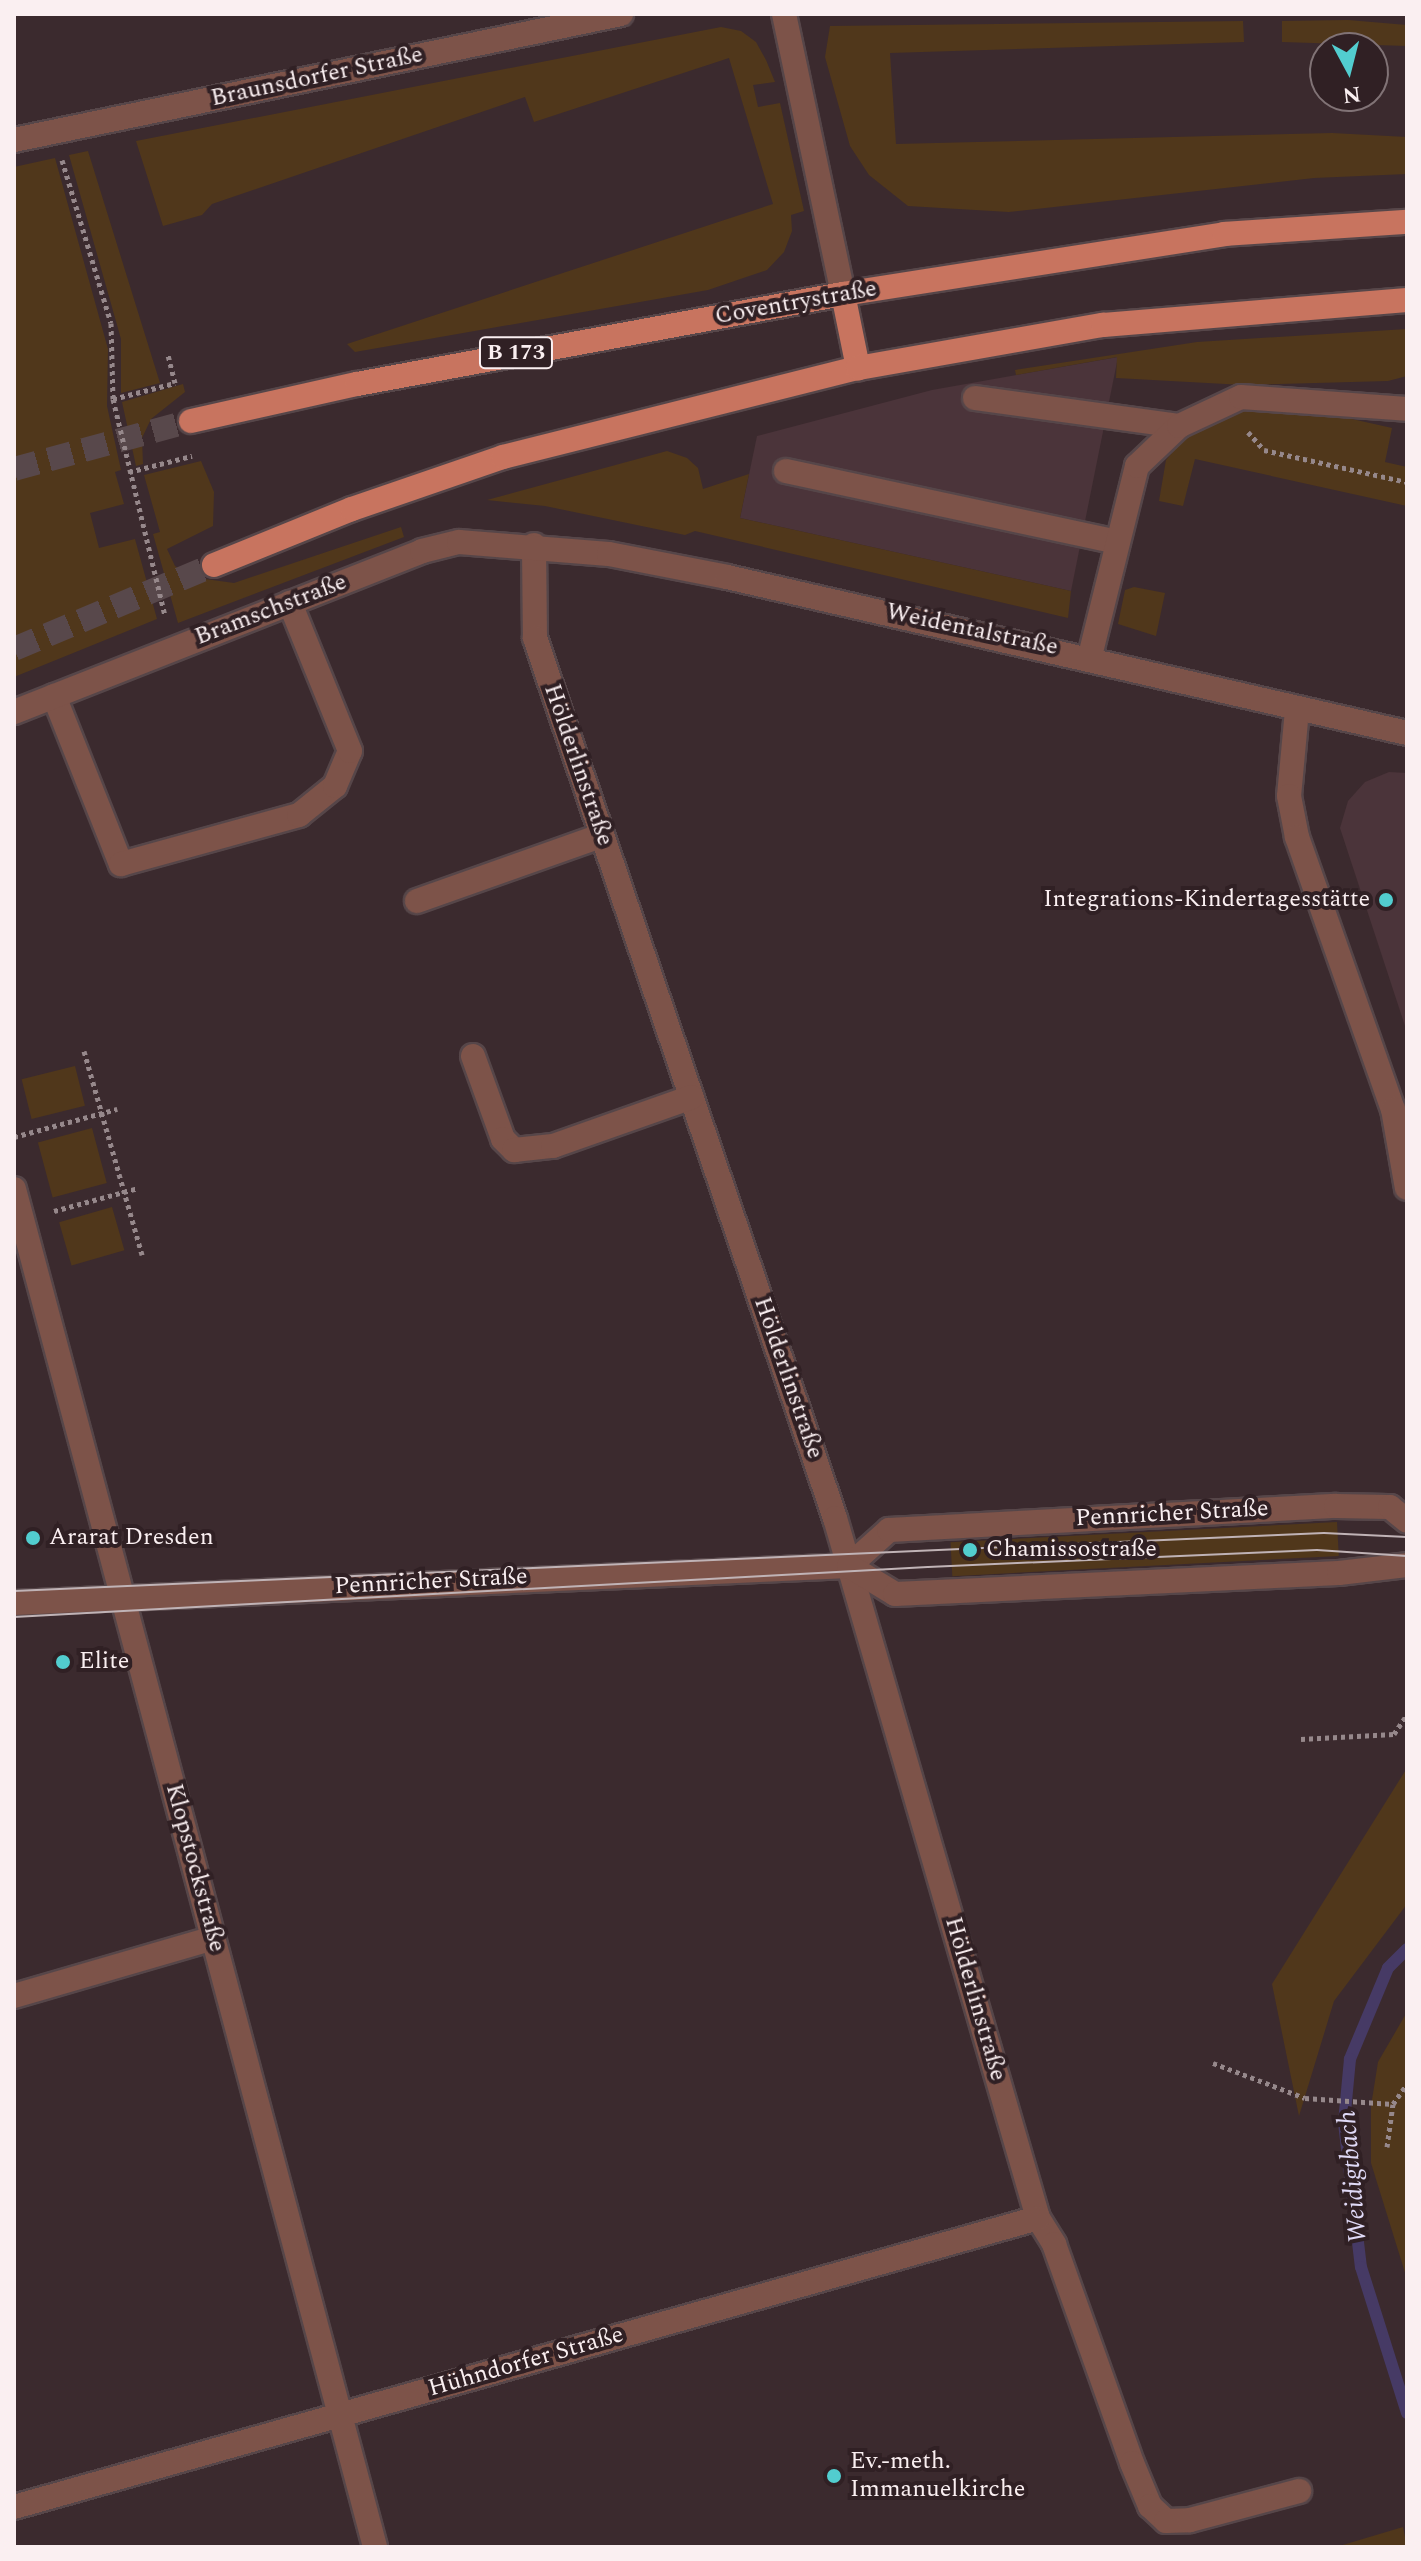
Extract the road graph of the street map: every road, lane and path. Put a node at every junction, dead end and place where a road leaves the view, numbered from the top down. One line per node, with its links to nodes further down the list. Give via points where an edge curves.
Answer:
1 (621, 14): 3 (street, Braunsdorfer Straße)
2 (784, 14): 6 (street)
3 (54, 132): 4 (street, Braunsdorfer Straße); 11 (path, via 111,323)
4 (14, 140)
5 (1407, 222): 6 (main road, Coventrystraße / B 173, via 1224,234)
6 (843, 294): 9 (main road); 14 (main road, Coventrystraße / B 173, via 357,384)
7 (1407, 300): 9 (main road, via 1103,325)
8 (168, 354): 11 (path, via 175,383)
9 (858, 368): 22 (main road, via 503,457 352,509)
10 (975, 398): 15 (street)
11 (113, 399): 18 (path)
12 (1222, 404): 13 (street, via 1241,397); 15 (street); 19 (path, via 1264,450)
13 (1407, 409)
14 (191, 421)
15 (1179, 426): 20 (street, via 1137,466)
16 (201, 453): 18 (path)
17 (786, 471): 20 (street)
18 (129, 472): 24 (path)
19 (1407, 482)
20 (1117, 542): 25 (street)
21 (534, 545): 23 (street, Bramschstraße, via 459,542 422,551); 25 (street, Weidentalstraße, via 712,574); 30 (street, Hölderlinstraße, via 535,638)
22 (214, 565)
23 (290, 603): 24 (street, Bramschstraße); 26 (street, via 350,751 335,786 299,815 121,864)
24 (175, 648): 26 (street, Bramschstraße)
25 (1090, 656): 27 (street, Weidentalstraße)
26 (54, 696): 28 (street, Bramschstraße)
27 (1297, 710): 29 (street, Weidentalstraße); 39 (street, via 1289,796 1297,837 1393,1109)
28 (14, 712)
29 (1407, 733)
30 (601, 836): 31 (street); 34 (street, Hölderlinstraße)
31 (417, 901)
32 (84, 1051): 36 (path)
33 (473, 1056): 34 (street, via 503,1139 514,1150 553,1146)
34 (692, 1097): 46 (street, Hölderlinstraße)
35 (117, 1109): 36 (path)
36 (101, 1113): 37 (path); 41 (path)
37 (14, 1137)
38 (138, 1188): 41 (path)
39 (1407, 1188)
40 (14, 1189): 42 (street, Klopstockstraße)
41 (124, 1192): 42 (path); 43 (path)
42 (22, 1219): 47 (street, Klopstockstraße)
43 (142, 1255)
44 (1407, 1521): 46 (street, Pennricher Straße, via 1390,1507 1336,1506 889,1530)
45 (1407, 1565): 46 (street, via 1339,1573 895,1594)
46 (849, 1566): 47 (street, Pennricher Straße); 57 (street, Hölderlinstraße)
47 (121, 1597): 48 (street, Pennricher Straße); 51 (street, Klopstockstraße)
48 (14, 1603)
49 (1407, 1715): 50 (path, via 1394,1734)
50 (1301, 1739)
51 (214, 1938): 52 (street); 58 (street, Klopstockstraße)
52 (14, 1996)
53 (1213, 2063): 55 (path, via 1305,2098)
54 (1407, 2084): 55 (path)
55 (1393, 2104): 56 (path)
56 (1387, 2147)
57 (1038, 2218): 58 (street, Hühndorfer Straße); 59 (street, Hölderlinstraße, via 1054,2244 1150,2506 1166,2521 1190,2520)
58 (340, 2415): 60 (street, Hühndorfer Straße); 61 (street, Klopstockstraße)
59 (1299, 2491)
60 (14, 2507)
61 (375, 2547)

